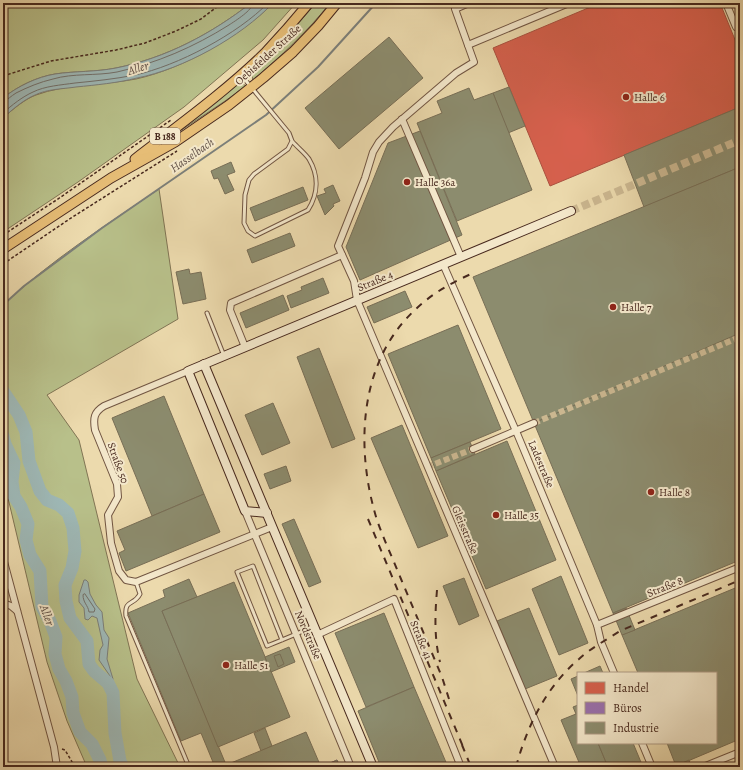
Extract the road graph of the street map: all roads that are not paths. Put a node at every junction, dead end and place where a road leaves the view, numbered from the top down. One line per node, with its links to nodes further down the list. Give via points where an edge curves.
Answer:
1 (309, 3): 8 (main road, Oebisfelder Straße / B 188, via 265,52)
2 (337, 3): 9 (main road, Oebisfelder Straße / B 188, via 293,52)
3 (469, 3): 7 (street, via 455,9)
4 (569, 3): 7 (street)
5 (726, 3): 6 (street, via 736,27)
6 (740, 25)
7 (468, 45): 10 (street, via 474,62 456,73)
8 (241, 74): 9 (lane); 12 (main road, Oebisfelder Straße / B 188)
9 (251, 88): 11 (lane, via 289,133); 12 (main road, Oebisfelder Straße / B 188, via 175,142)
10 (402, 119): 15 (street, via 379,142 373,152 338,246); 16 (street)
11 (292, 141): 11 (lane, via 288,149 249,180 244,223 248,231 255,236 308,210 313,203 317,189 315,174 309,159)
12 (111, 178): 14 (main road, B 188)
13 (571, 211): 16 (street, Straße 4)
14 (3, 249)
15 (342, 255): 18 (street, Gleisstraße, via 354,281); 20 (street, via 231,303 230,310)
16 (460, 257): 17 (street, Straße 4)
17 (443, 264): 18 (street, Straße 4); 25 (street, Ladestraße)
18 (357, 300): 20 (street, Straße 4); 49 (street, Gleisstraße)
19 (207, 313): 21 (lane)
20 (245, 347): 21 (street, Straße 4)
21 (224, 356): 22 (street, Straße 4)
22 (204, 364): 23 (street, Straße 4); 28 (street, Nordstraße)
23 (188, 371): 27 (street, Nordstraße); 33 (street, Straße 50, via 96,411 95,430 117,484 118,497 108,516 111,543 119,571 126,580)
24 (534, 423): 25 (street)
25 (516, 431): 26 (street); 36 (street, Ladestraße)
26 (473, 448)
27 (245, 511): 28 (street); 30 (street, Nordstraße)
28 (267, 513): 29 (street, Nordstraße)
29 (272, 527): 30 (street); 37 (street, Nordstraße)
30 (254, 534): 33 (street); 38 (street, Nordstraße)
31 (3, 558): 35 (street)
32 (740, 567): 36 (street, Straße 8)
33 (136, 582): 45 (lane, via 140,594 127,605 126,616)
34 (3, 603): 35 (street, via 14,608)
35 (19, 616): 44 (street)
36 (597, 625): 41 (street, Ladestraße)
37 (313, 627): 38 (lane); 39 (street, Nordstraße)
38 (296, 634): 40 (lane); 46 (street, Nordstraße)
39 (317, 635): 47 (street, Nordstraße); 48 (street, Straße 41, via 394,599)
40 (282, 640): 40 (lane, via 253,566 237,572 267,646)
41 (614, 672)
42 (642, 744): 50 (street)
43 (740, 752): 51 (street)
44 (57, 767)
45 (189, 767)
46 (351, 767)
47 (373, 767)
48 (461, 767)
49 (555, 767)
50 (652, 767)
51 (703, 767)

